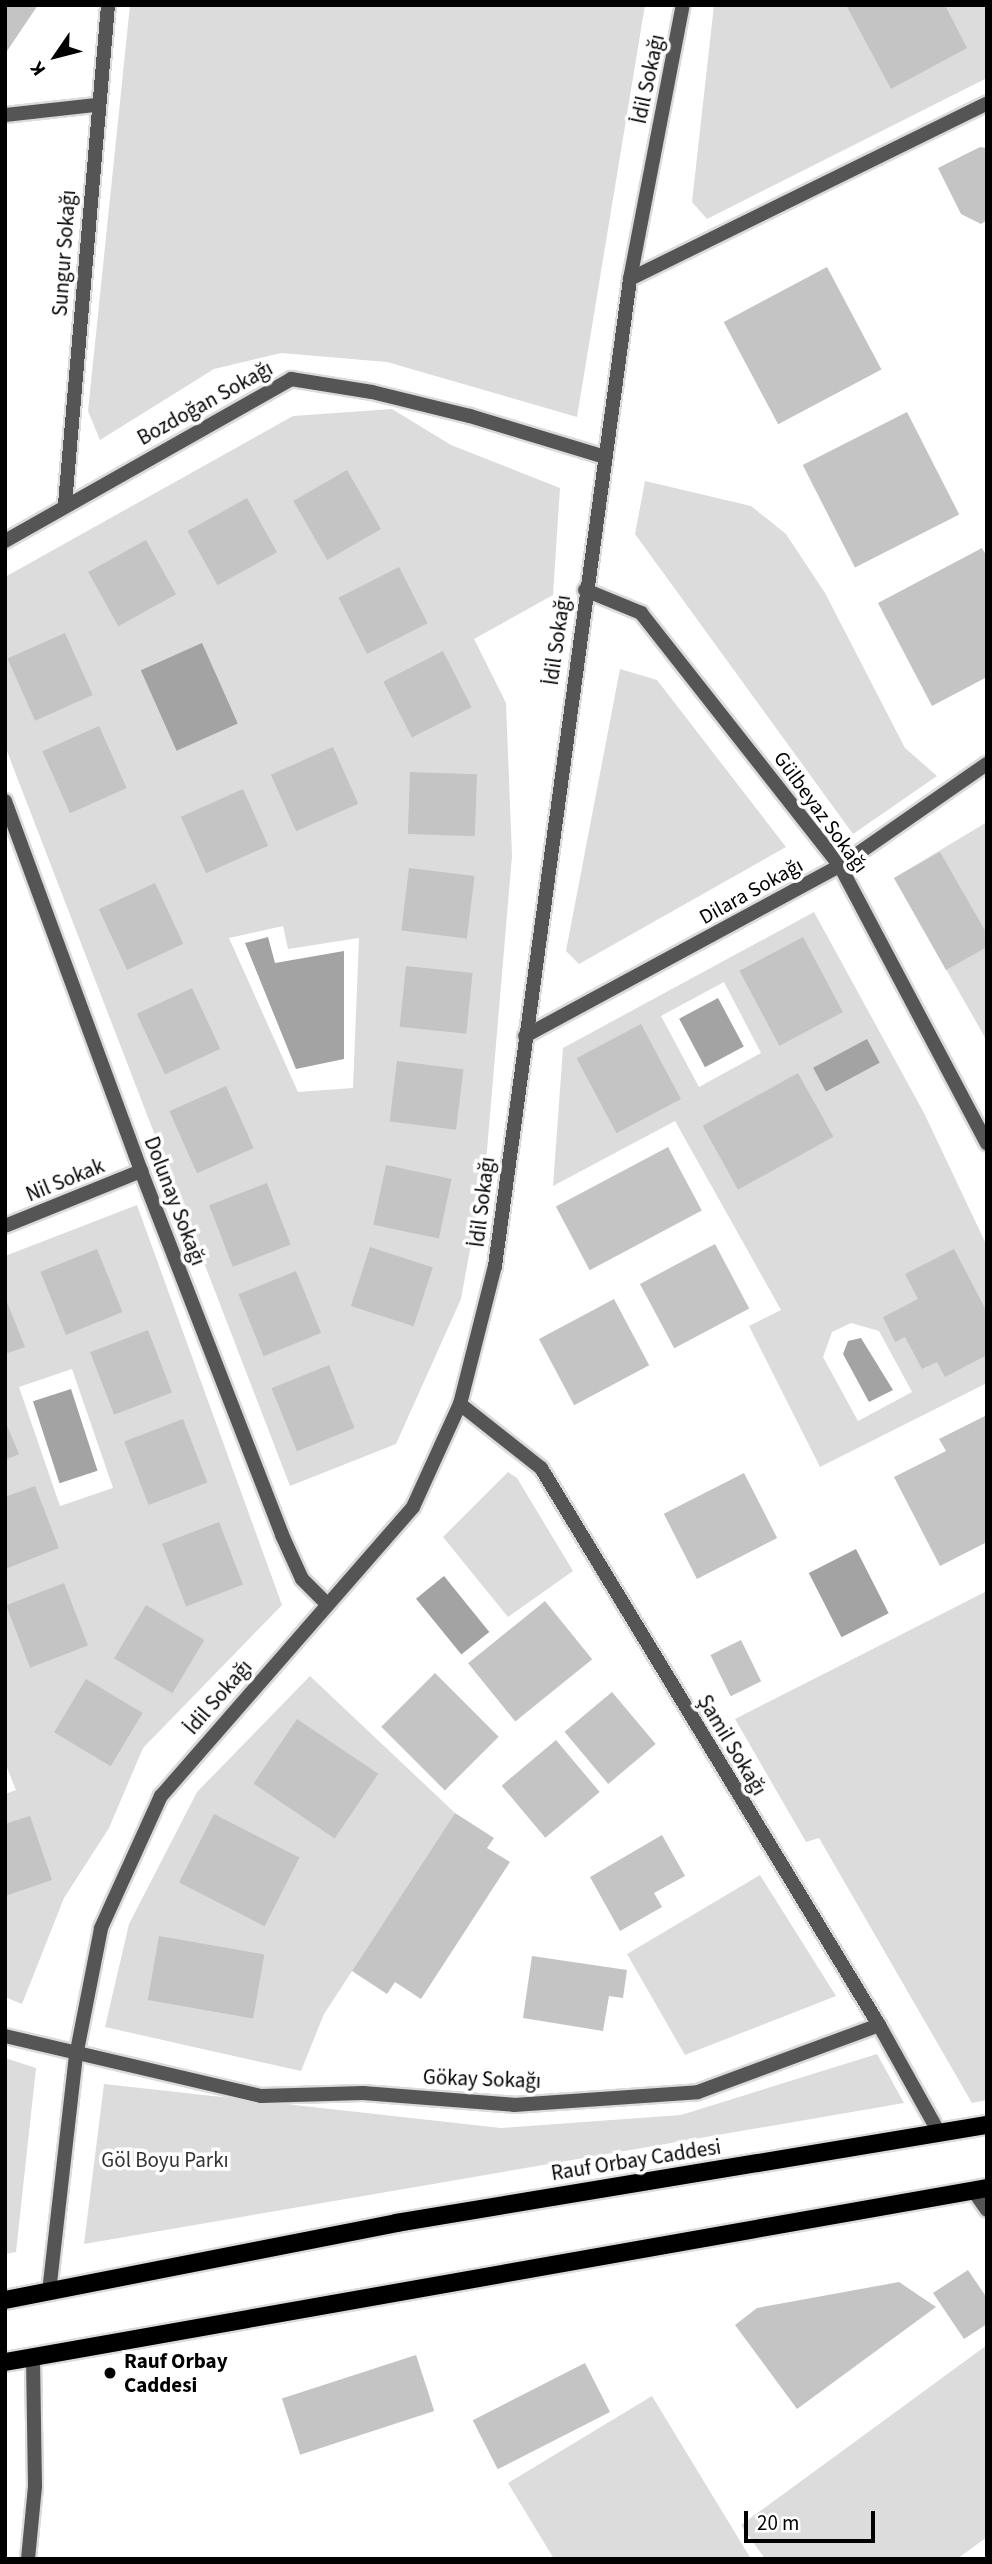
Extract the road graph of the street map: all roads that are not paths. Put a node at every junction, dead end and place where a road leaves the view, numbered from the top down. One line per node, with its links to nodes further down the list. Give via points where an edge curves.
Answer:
1 (108, 5): 4 (street, Sungur Sokağı)
2 (683, 5): 6 (street, İdil Sokağı)
3 (987, 103): 6 (street)
4 (96, 105): 5 (street); 8 (street, Sungur Sokağı)
5 (5, 115)
6 (630, 279): 7 (street, İdil Sokağı)
7 (605, 457): 8 (street, Bozdoğan Sokağı, via 470,416 372,392 291,379); 10 (street, İdil Sokağı)
8 (65, 504): 9 (street, Bozdoğan Sokağı)
9 (5, 541)
10 (585, 590): 13 (street, Gülbeyaz Sokağı, via 641,613); 14 (street, İdil Sokağı)
11 (987, 764): 13 (street, Dilara Sokağı)
12 (5, 801): 16 (street, Dolunay Sokağı)
13 (840, 866): 14 (street, Dilara Sokağı); 15 (street, Gülbeyaz Sokağı)
14 (525, 1036): 18 (street, İdil Sokağı, via 495,1266)
15 (987, 1144)
16 (141, 1171): 17 (street, Nil Sokak); 19 (street, Dolunay Sokağı, via 282,1535 302,1579)
17 (5, 1226)
18 (460, 1404): 19 (street, İdil Sokağı, via 413,1507); 20 (street, Şamil Sokağı, via 541,1468)
19 (327, 1604): 22 (street, İdil Sokağı, via 160,1796 101,1928)
20 (879, 2025): 22 (street, Gökay Sokağı, via 698,2092 514,2105 363,2093 261,2096); 24 (street, Şamil Sokağı)
21 (5, 2036): 22 (street, Gökay Sokağı)
22 (76, 2056): 27 (street, İdil Sokağı)
23 (987, 2125): 24 (main road, Rauf Orbay Caddesi)
24 (939, 2133): 27 (main road, Rauf Orbay Caddesi, via 396,2223)
25 (980, 2189): 26 (street); 29 (main road)
26 (987, 2210)
27 (49, 2292): 28 (main road, Rauf Orbay Caddesi)
28 (5, 2300)
29 (33, 2357): 30 (main road); 31 (street, via 35,2486)
30 (5, 2361)
31 (28, 2559)

